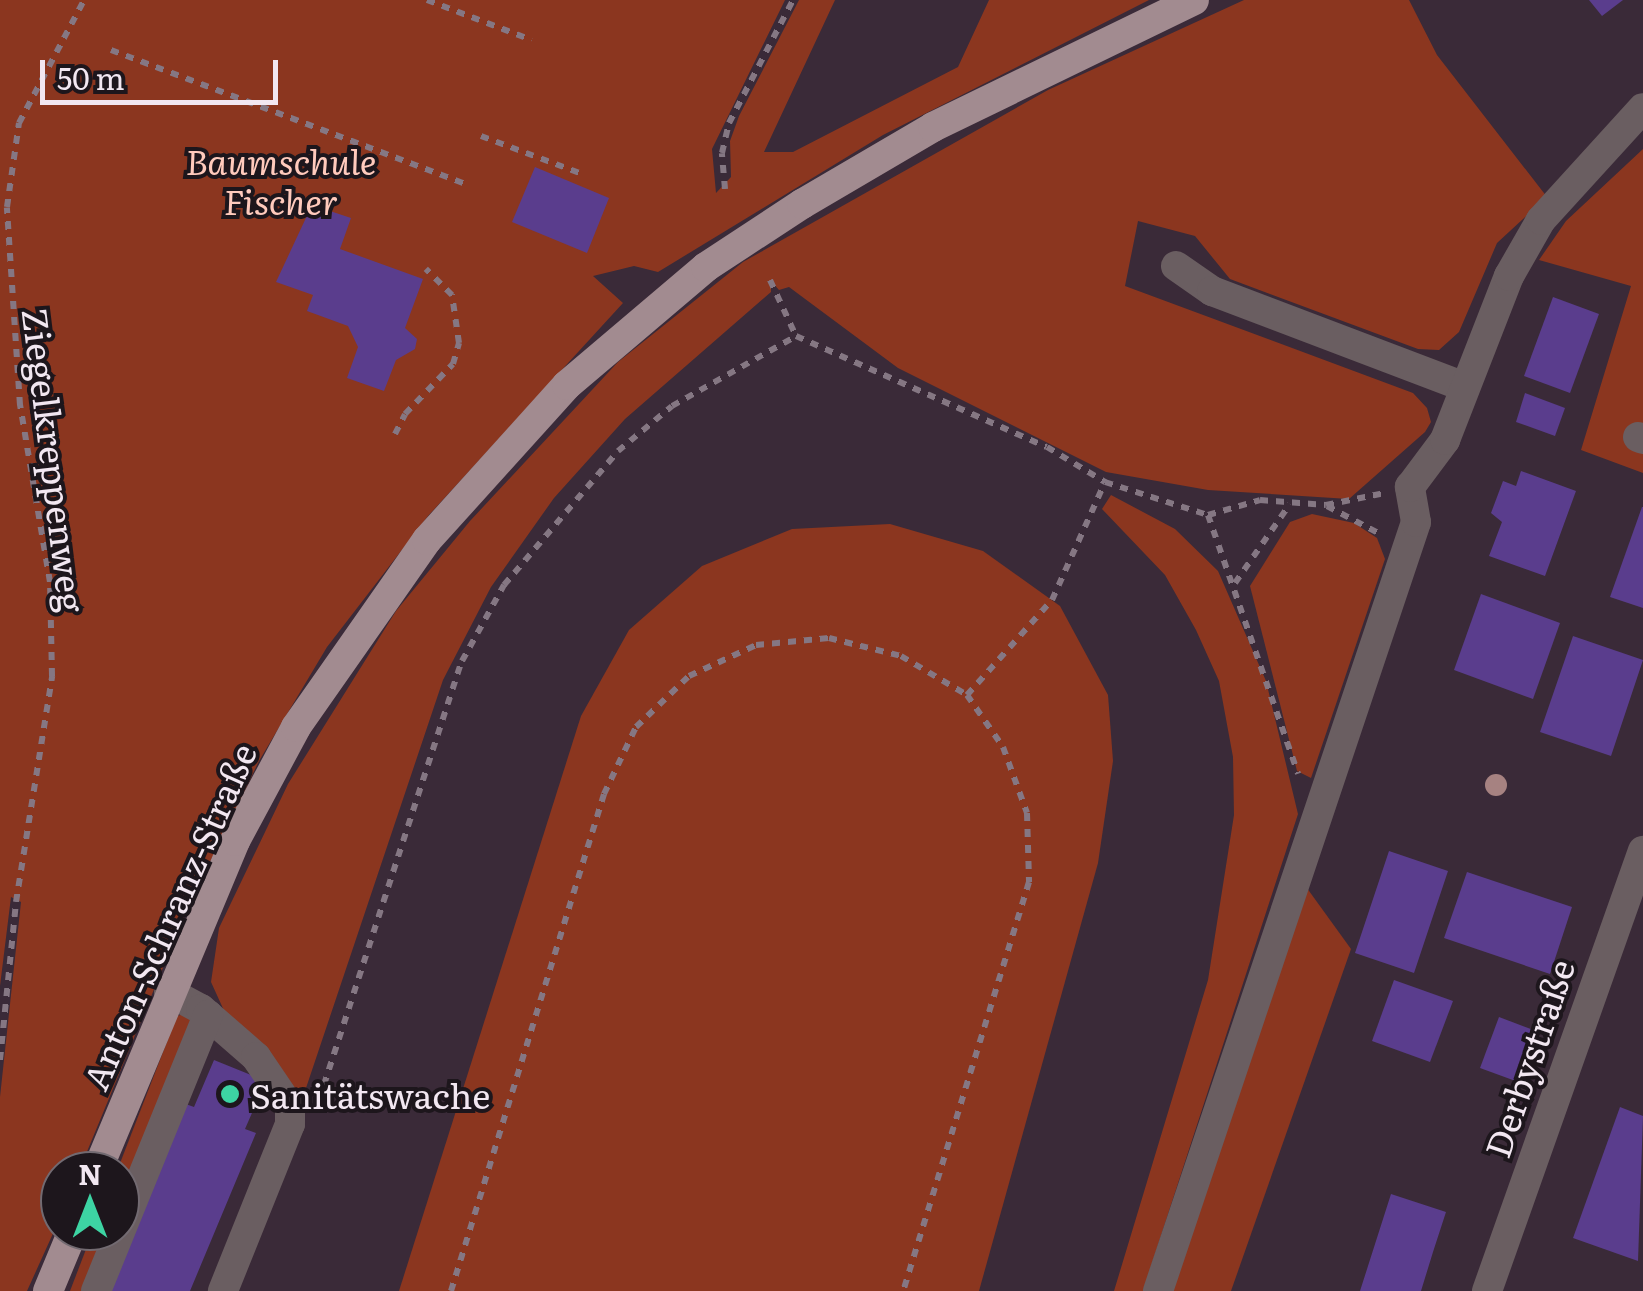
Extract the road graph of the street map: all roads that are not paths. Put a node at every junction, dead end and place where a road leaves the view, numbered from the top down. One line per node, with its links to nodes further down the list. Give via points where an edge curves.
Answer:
1 (1194, 0): 6 (main road, Anton-Schranz-Straße, via 933,127 802,204 693,278 567,385 428,540 306,710 267,774)
2 (1643, 108): 4 (street, via 1541,220)
3 (1176, 266): 4 (street, via 1212,291)
4 (1462, 386): 14 (street, via 1444,440 1410,487 1416,522)
5 (1643, 851): 10 (street, Derbystraße)
6 (169, 992): 7 (street); 8 (main road, Anton-Schranz-Straße)
7 (208, 1015): 12 (street); 13 (street, via 256,1058 290,1107 290,1124)
8 (105, 1151)
9 (65, 1251): 11 (main road)
10 (1494, 1290)
11 (48, 1291)
12 (96, 1291)
13 (223, 1291)
14 (1158, 1291)

